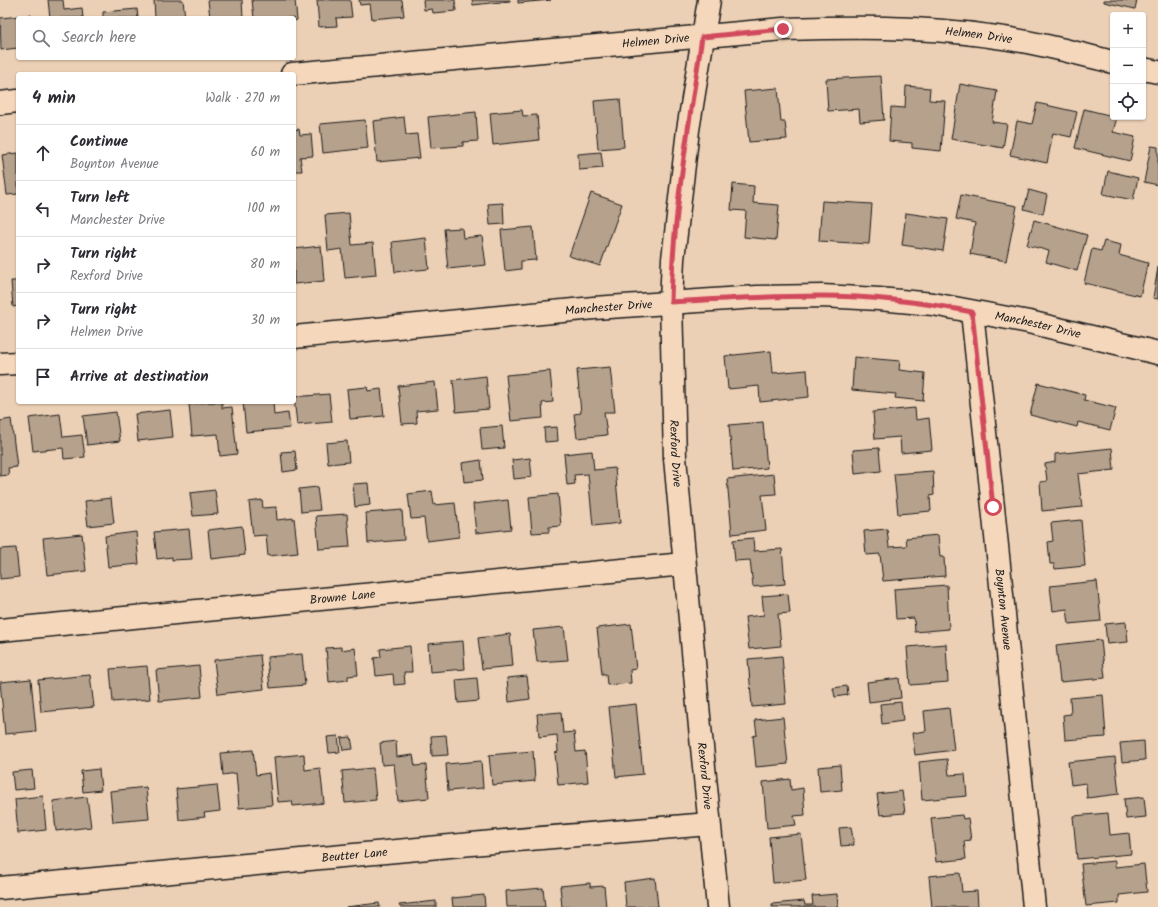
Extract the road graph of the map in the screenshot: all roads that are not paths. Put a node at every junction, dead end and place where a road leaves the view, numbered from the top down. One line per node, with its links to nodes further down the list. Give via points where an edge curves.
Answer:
1 (709, 0): 2 (street, Rexford Drive)
2 (702, 37): 3 (street, Helmen Drive, via 783,29 928,29 1027,42); 6 (street, Helmen Drive); 9 (street, Rexford Drive, via 687,137 673,259)
3 (1110, 61)
4 (1146, 70): 5 (street)
5 (1158, 72)
6 (296, 74)
7 (16, 101): 8 (street)
8 (0, 103)
9 (671, 302): 10 (street, Manchester Drive, via 757,296 822,296 879,298 933,304); 11 (street, Manchester Drive); 15 (street, Rexford Drive, via 675,458)
10 (972, 312): 12 (street, Manchester Drive, via 1029,322); 20 (street, Boynton Avenue)
11 (296, 336)
12 (1158, 353)
13 (16, 363): 14 (street)
14 (0, 364)
15 (684, 564): 16 (street, Browne Lane); 17 (street, Rexford Drive)
16 (0, 630)
17 (710, 824): 18 (street, Beutter Lane); 19 (street, Rexford Drive)
18 (0, 888)
19 (718, 907)
20 (1034, 907)

